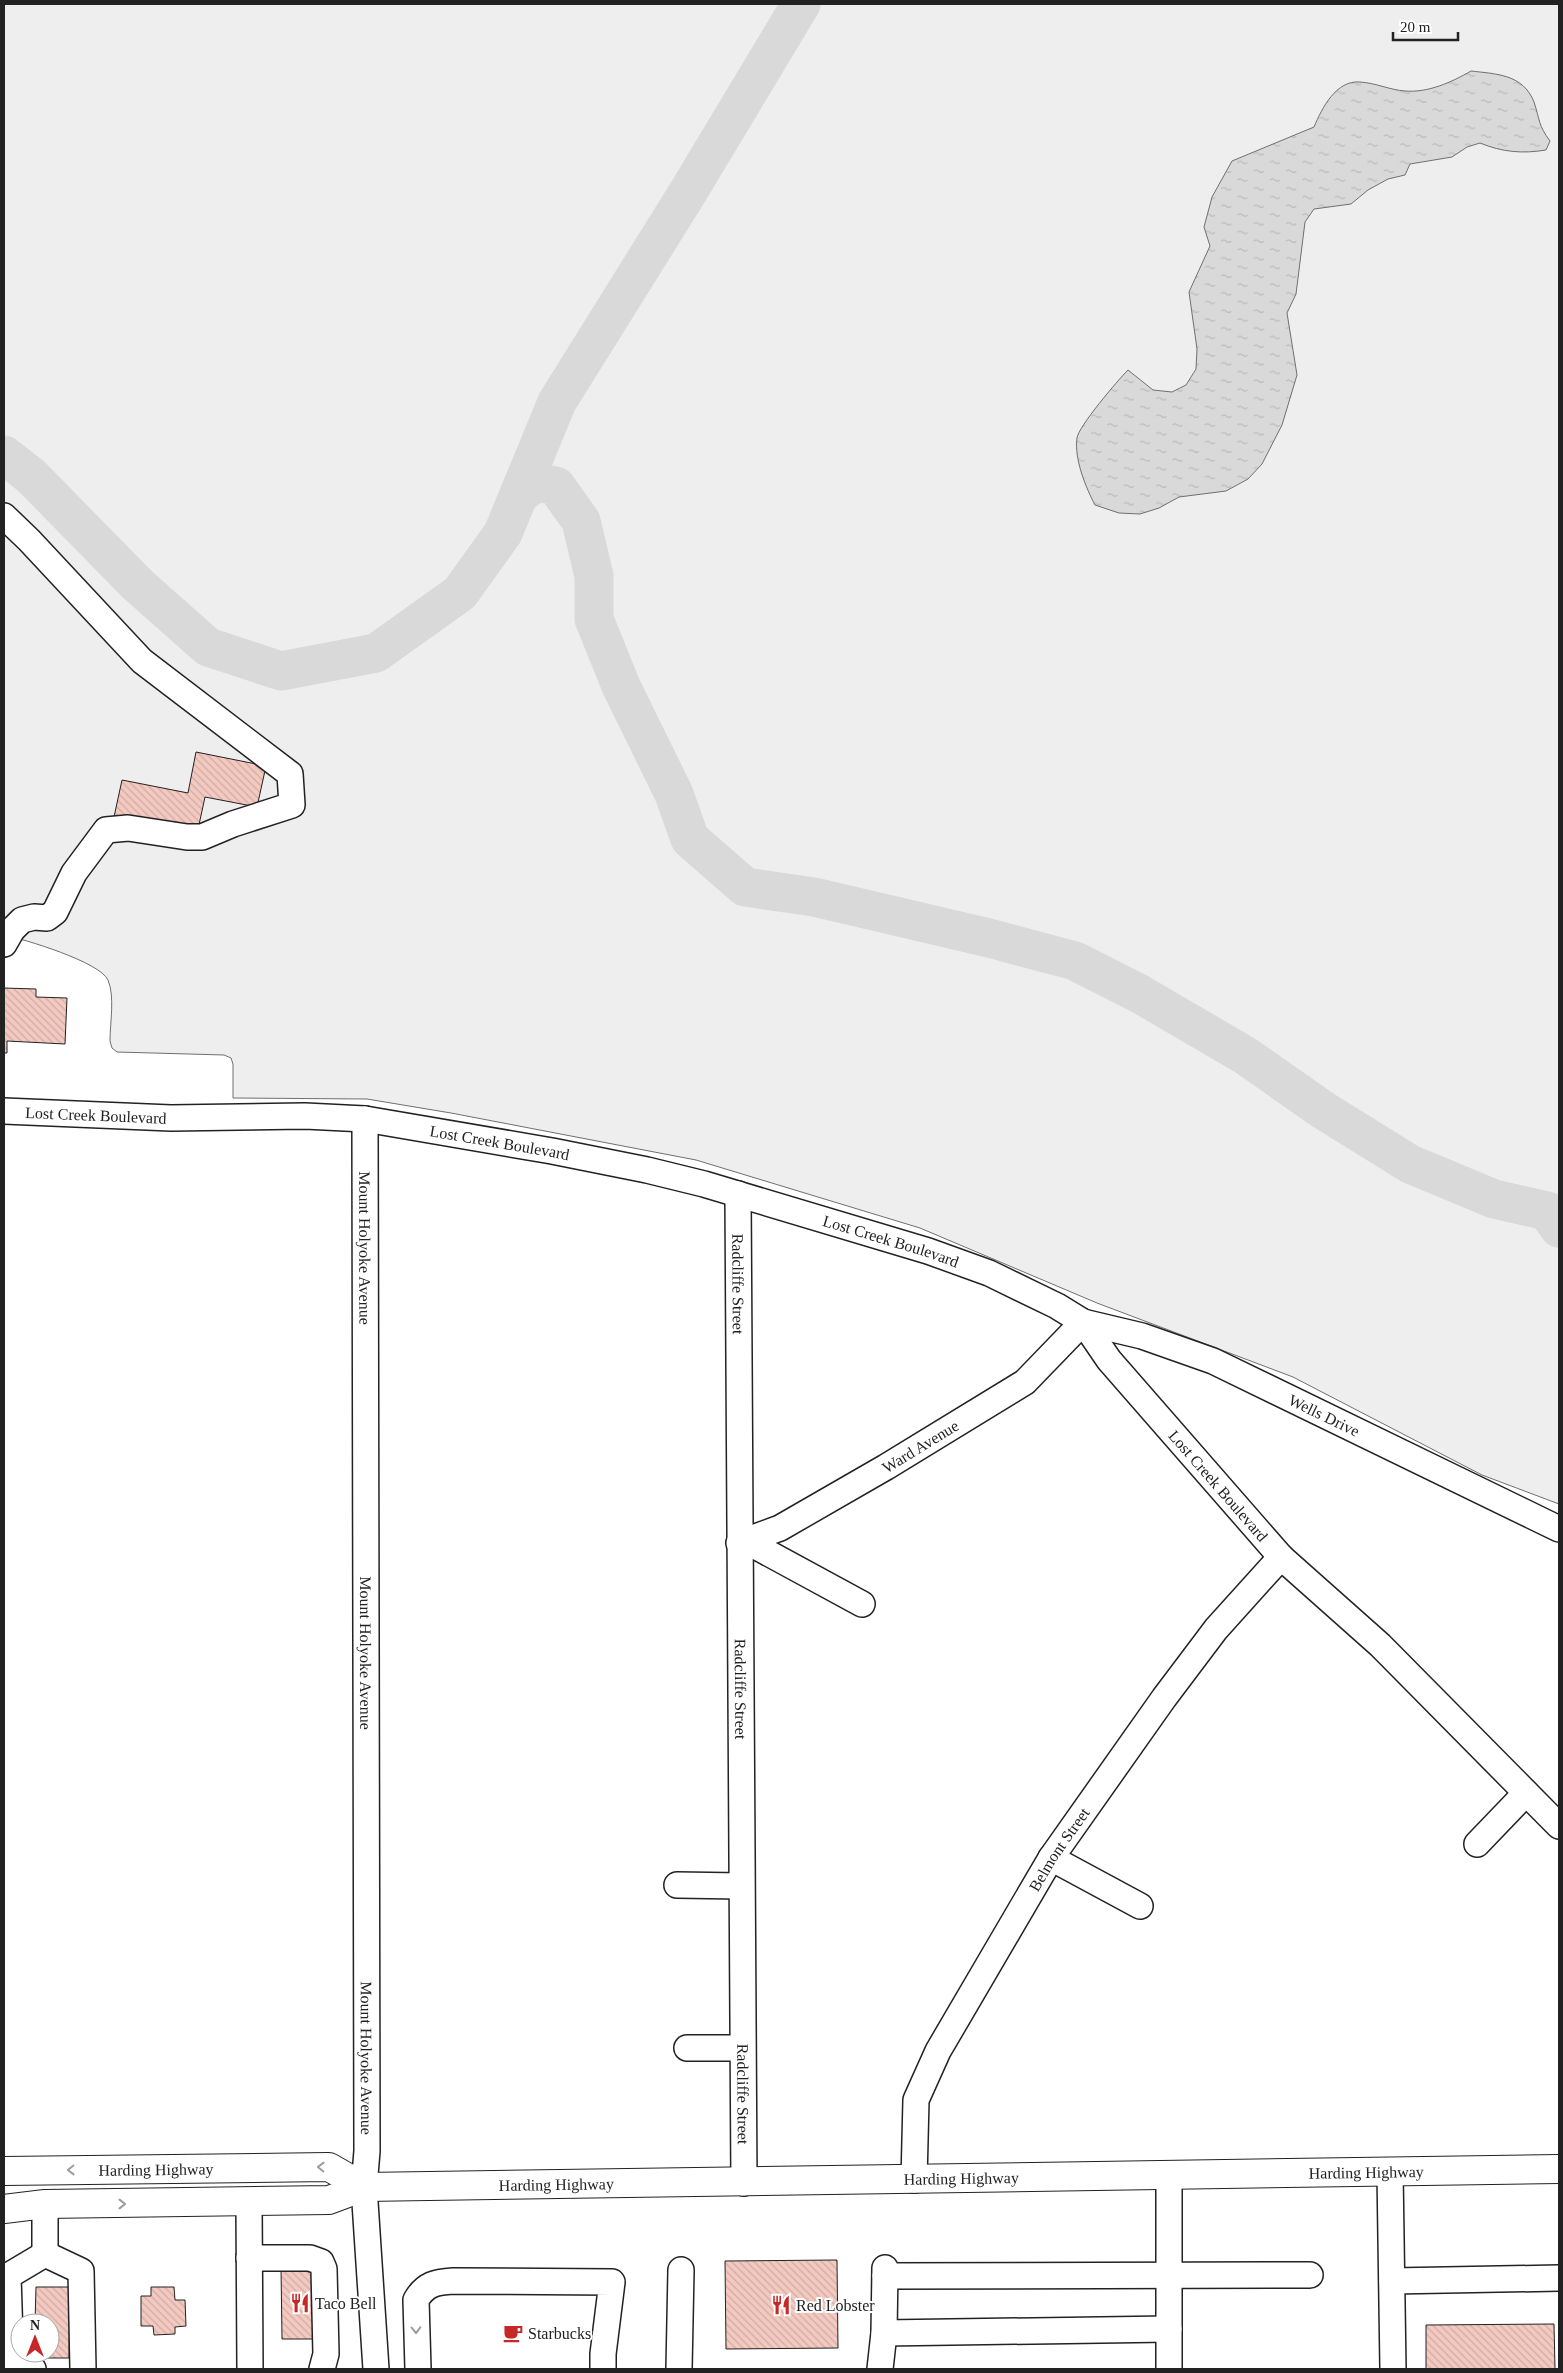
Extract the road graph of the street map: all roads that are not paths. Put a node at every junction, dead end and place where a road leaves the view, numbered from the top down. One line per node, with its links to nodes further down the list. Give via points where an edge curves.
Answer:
1 (4, 516): 2 (street, via 142,661 290,774 292,805 202,838 128,828 106,830 74,873 55,912 47,918 22,920)
2 (4, 944)
3 (4, 1111): 4 (street, Lost Creek Boulevard, via 172,1118 305,1116)
4 (365, 1119): 5 (street, Lost Creek Boulevard, via 647,1170); 26 (street, Mount Holyoke Avenue, via 367,2151)
5 (738, 1194): 6 (street, Lost Creek Boulevard, via 928,1251 989,1273 1058,1306); 8 (street, Radcliffe Street)
6 (1082, 1322): 7 (street, Wells Drive, via 1142,1336 1213,1361); 8 (street, Ward Avenue, via 1025,1382 780,1528); 9 (street, Lost Creek Boulevard, via 1109,1360)
7 (1559, 1529)
8 (742, 1542): 10 (street); 16 (street, Radcliffe Street)
9 (1281, 1557): 11 (street, Lost Creek Boulevard, via 1380,1645); 14 (street, Belmont Street, via 1216,1629)
10 (862, 1604)
11 (1526, 1793): 12 (street, Lost Creek Boulevard); 13 (street)
12 (1559, 1826)
13 (1477, 1844)
14 (1051, 1858): 17 (street); 24 (street, Belmont Street, via 938,2052 916,2100)
15 (677, 1885): 16 (street)
16 (741, 1886): 19 (street, Radcliffe Street)
17 (1140, 1906)
18 (687, 2048): 19 (street)
19 (742, 2048): 25 (street, Radcliffe Street)
20 (1559, 2168): 22 (main road, Harding Highway)
21 (4, 2171): 26 (main road, Harding Highway, one-way to 21, via 328,2167)
22 (1390, 2172): 23 (main road, Harding Highway); 37 (street)
23 (1169, 2175): 24 (main road, Harding Highway); 33 (street)
24 (914, 2180): 25 (main road, Harding Highway)
25 (744, 2183): 26 (main road, Harding Highway)
26 (364, 2187): 27 (main road, Harding Highway, via 328,2200); 47 (street, Mount Holyoke Avenue)
27 (250, 2202): 28 (main road, Harding Highway, one-way to 27); 31 (street)
28 (45, 2204): 29 (main road, Harding Highway); 30 (street)
29 (4, 2209)
30 (45, 2254): 35 (street); 38 (street, via 81,2271)
31 (250, 2258): 45 (street); 46 (street, via 310,2258 321,2262 324,2269 326,2354)
32 (681, 2270): 50 (street)
33 (1169, 2275): 34 (street); 39 (street); 40 (street, via 885,2272)
34 (1310, 2275)
35 (8, 2276): 41 (street); 42 (street, via 19,2292 18,2362)
36 (1559, 2278): 37 (street)
37 (1392, 2281): 53 (street)
38 (81, 2288): 43 (street, via 73,2306 75,2358); 44 (street)
39 (1168, 2329): 40 (street); 52 (street)
40 (884, 2333): 51 (street)
41 (11, 2369)
42 (33, 2369)
43 (66, 2369)
44 (83, 2369)
45 (250, 2369)
46 (322, 2369)
47 (376, 2369)
48 (418, 2369): 49 (street, one-way to 48, via 612,2282 453,2281 431,2284 420,2292 416,2300)
49 (603, 2369)
50 (679, 2369)
51 (880, 2369)
52 (1168, 2369)
53 (1392, 2369)

